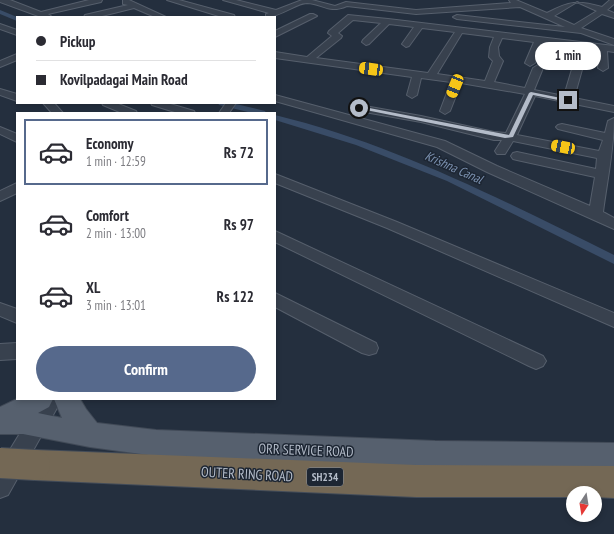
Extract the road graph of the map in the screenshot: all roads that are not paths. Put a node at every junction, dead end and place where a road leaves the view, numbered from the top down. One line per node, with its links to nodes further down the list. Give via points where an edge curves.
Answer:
1 (3, 0): 13 (street)
2 (26, 0): 13 (street)
3 (98, 0): 22 (street)
4 (122, 0): 15 (street)
5 (227, 0): 21 (street)
6 (307, 0): 14 (street); 16 (street, via 336,8 346,4)
7 (478, 0): 16 (street)
8 (577, 0): 17 (street); 30 (street)
9 (614, 0): 17 (street)
10 (177, 1): 18 (street); 27 (street)
11 (287, 1): 14 (street)
12 (517, 2): 19 (street); 20 (street)
13 (11, 3): 22 (street)
14 (298, 4): 21 (street)
15 (134, 6): 18 (street); 24 (street)
16 (374, 7): 19 (street)
17 (602, 11): 31 (street); 38 (street)
18 (149, 12): 25 (street); 26 (street)
19 (416, 12): 32 (street)
20 (538, 12): 30 (street); 32 (street)
21 (277, 13): 28 (street)
22 (40, 14): 23 (street)
23 (45, 16)
24 (92, 16)
25 (140, 16)
26 (159, 16)
27 (228, 16)
28 (269, 16)
29 (313, 16): 41 (street)
30 (548, 16): 33 (street)
31 (614, 16)
32 (484, 20): 35 (street)
33 (557, 20): 35 (street); 38 (street)
34 (388, 21): 36 (street); 44 (street); 52 (street, via 351,17 332,33 338,36)
35 (521, 24): 38 (street)
36 (420, 25): 39 (street); 46 (street)
37 (0, 26): 40 (street)
38 (579, 29): 45 (street)
39 (460, 30): 42 (street); 56 (street)
40 (16, 33)
41 (276, 34)
42 (499, 35): 43 (street); 58 (street, via 494,47 494,57 498,61)
43 (539, 40): 47 (street); 60 (street, via 539,47 532,57 534,66)
44 (366, 42)
45 (614, 42)
46 (406, 44)
47 (603, 48): 48 (street); 54 (street)
48 (614, 49)
49 (276, 55): 52 (street)
50 (16, 57): 53 (street)
51 (580, 59): 64 (street)
52 (308, 60): 55 (street)
53 (0, 64)
54 (603, 68)
55 (417, 75): 56 (street); 61 (street)
56 (430, 77): 57 (street)
57 (457, 80): 58 (street); 70 (street)
58 (488, 84): 60 (street)
59 (0, 92): 62 (street)
60 (530, 93): 64 (street); 77 (street)
61 (412, 95)
62 (16, 98)
63 (276, 98): 89 (street, via 441,144)
64 (568, 100): 69 (street)
65 (49, 104): 71 (street)
66 (110, 104): 72 (street)
67 (159, 104): 73 (street)
68 (359, 108): 77 (street, via 494,136)
69 (614, 109)
70 (445, 111)
71 (57, 112)
72 (130, 112)
73 (187, 112)
74 (614, 121): 79 (street)
75 (562, 127): 79 (street)
76 (0, 130): 78 (street)
77 (510, 137): 80 (street); 81 (street)
78 (16, 138)
79 (610, 138): 83 (street)
80 (576, 150): 83 (street); 84 (street)
81 (501, 151)
82 (517, 156): 84 (street)
83 (604, 169): 84 (street); 86 (street); 89 (street)
84 (572, 173)
85 (276, 178): 95 (street)
86 (614, 186)
87 (16, 188): 88 (street)
88 (0, 197)
89 (596, 214): 90 (street)
90 (614, 224)
91 (276, 236): 99 (street)
92 (276, 300): 96 (street)
93 (0, 309): 94 (street)
94 (16, 316)
95 (614, 320)
96 (369, 348)
97 (16, 351): 98 (street)
98 (0, 352)
99 (536, 361)
100 (51, 400): 102 (street)
101 (67, 400): 104 (main road, via 77,420)
102 (38, 411): 103 (main road, ORR SERVICE ROAD, via 23,422); 104 (main road, ORR SERVICE ROAD); 108 (street)
103 (0, 420)
104 (90, 434): 105 (main road, ORR SERVICE ROAD, via 156,444 219,447 435,454)
105 (614, 456)
106 (0, 463): 107 (highway, OUTER RING ROAD / SH234, bridge, via 401,480)
107 (614, 482)
108 (0, 486)

